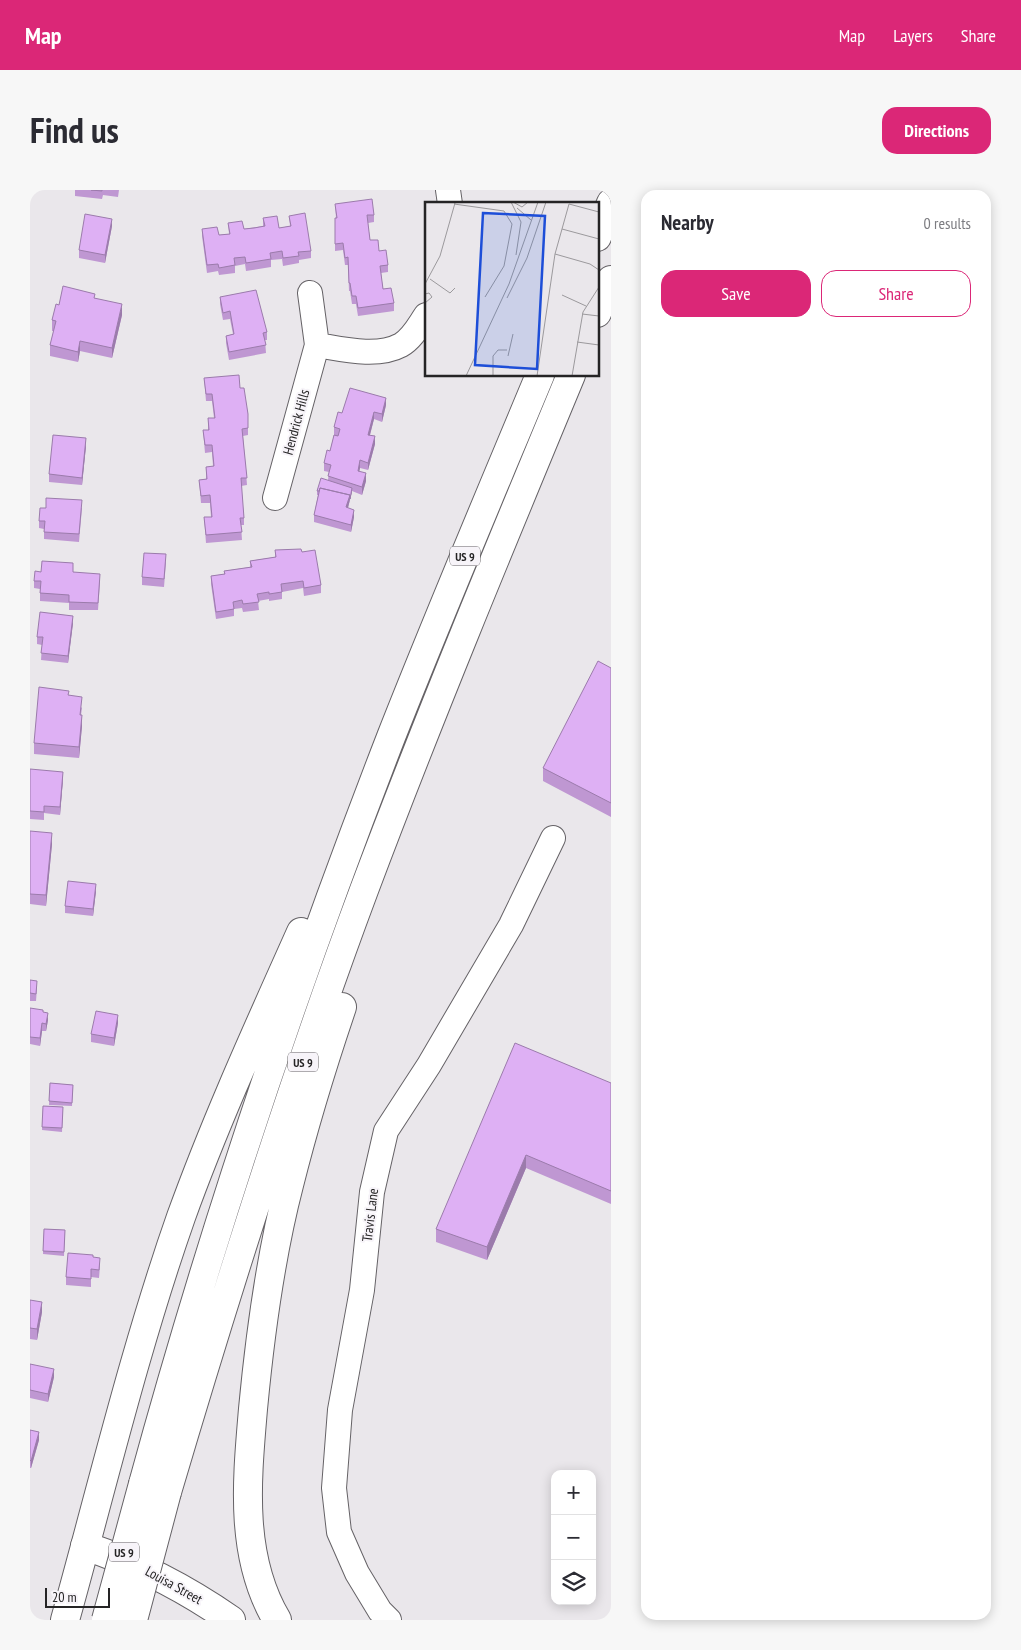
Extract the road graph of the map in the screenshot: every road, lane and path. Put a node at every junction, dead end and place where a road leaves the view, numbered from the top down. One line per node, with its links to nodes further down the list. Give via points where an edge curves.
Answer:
1 (611, 203): 2 (main road)
2 (598, 235)
3 (611, 280): 5 (main road)
4 (310, 293): 7 (street, Hendrick Hills)
5 (598, 311)
6 (425, 316): 7 (street, via 412,336 401,345 384,350 362,351)
7 (317, 345): 10 (street, Hendrick Hills)
8 (540, 376): 12 (main road, US 9)
9 (572, 376): 11 (main road, US 9)
10 (275, 498)
11 (462, 639): 14 (main road, US 9, via 363,892 211,1342); 20 (main road, via 324,1060 288,1187 275,1251 256,1378 247,1518 260,1582)
12 (391, 737): 14 (main road, US 9, via 309,958 182,1343); 15 (main road, via 265,1011 201,1164 162,1277)
13 (553, 838): 21 (street, Travis Lane, via 506,933 429,1065 386,1131 372,1192 362,1290 340,1410 334,1488 338,1532 357,1573)
14 (155, 1488): 17 (main road, US 9, bridge); 18 (main road, US 9, bridge)
15 (86, 1546): 16 (main road); 19 (main road, Louisa Street, via 169,1580)
16 (65, 1620)
17 (106, 1620)
18 (133, 1620)
19 (231, 1620)
20 (277, 1620)
21 (389, 1620)

